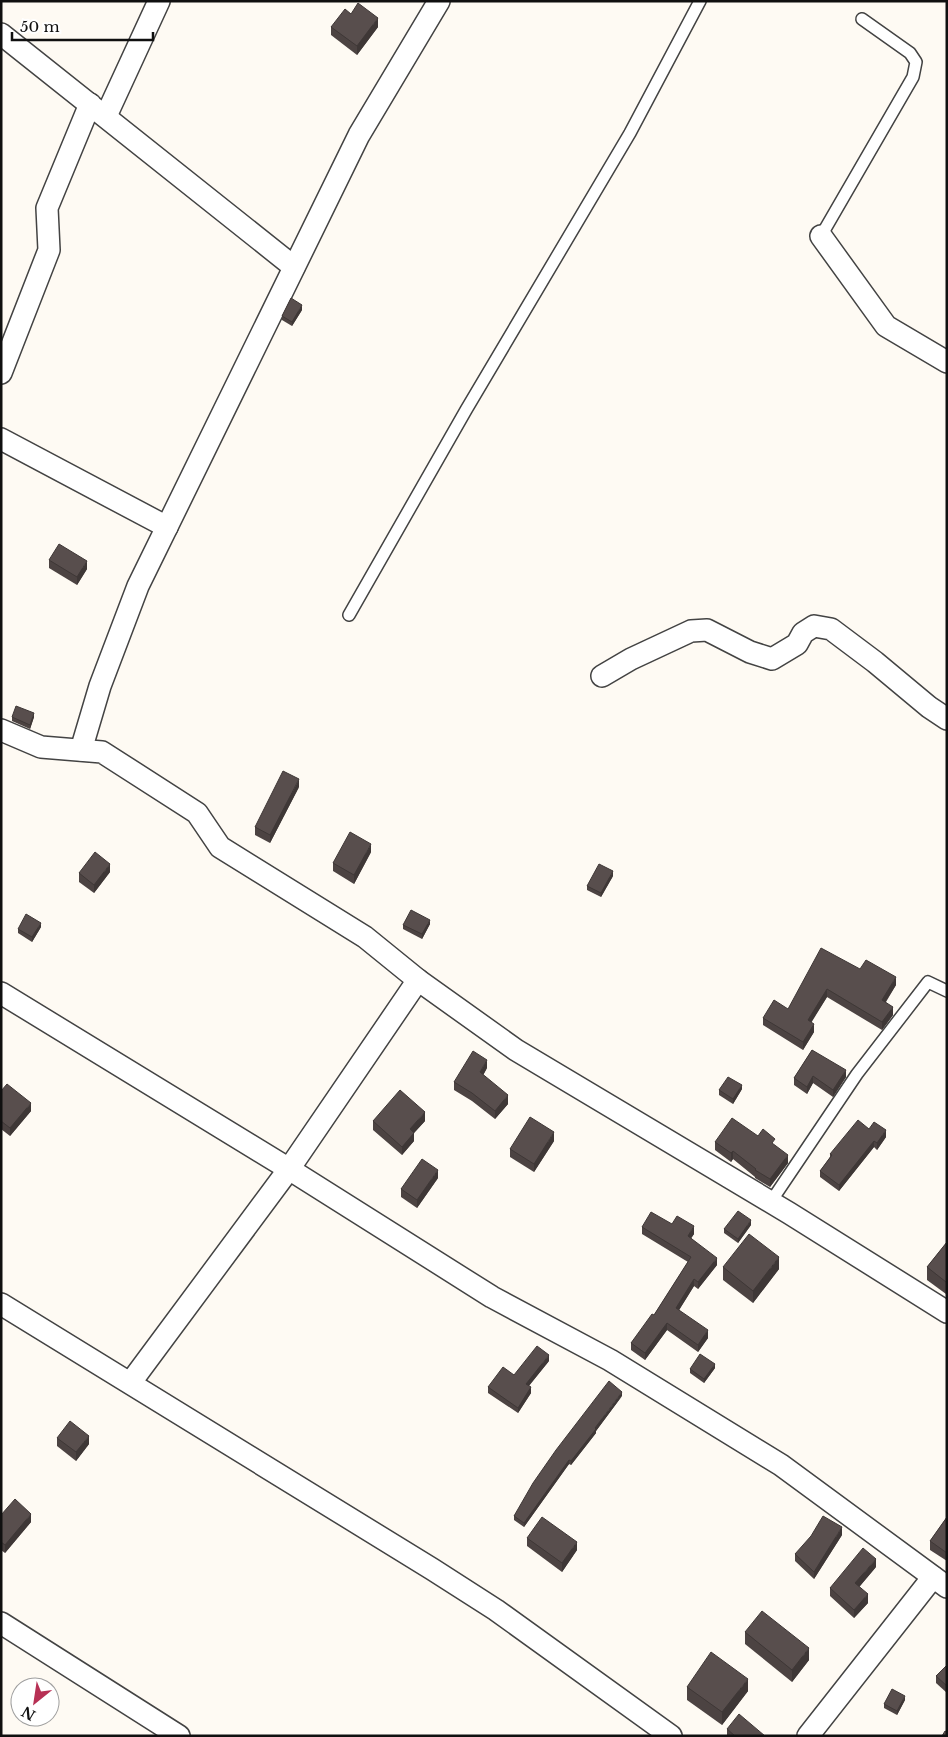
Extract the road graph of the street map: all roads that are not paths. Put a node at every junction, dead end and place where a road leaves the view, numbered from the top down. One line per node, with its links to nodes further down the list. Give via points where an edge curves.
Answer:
1 (159, 1): 7 (street)
2 (439, 1): 9 (street, via 359,135)
3 (700, 1): 14 (lane, via 630,133)
4 (862, 19): 8 (lane, via 910,52 916,62 913,77)
5 (1, 34): 6 (street)
6 (90, 104): 7 (street); 11 (street, via 48,208 49,250)
7 (106, 116): 9 (street)
8 (821, 236): 10 (street, via 886,326)
9 (294, 267): 13 (street)
10 (947, 362)
11 (1, 373)
12 (1, 439): 13 (street)
13 (167, 527): 18 (street, via 138,586 100,686)
14 (349, 616)
15 (602, 676): 16 (street, via 665,642 707,630 750,652 772,659 787,652 803,633 814,626 831,629)
16 (947, 719)
17 (1, 730): 18 (street, via 42,747)
18 (81, 750): 19 (street, via 102,752 190,809 220,847 365,937)
19 (418, 980): 22 (street); 23 (street, via 516,1050)
20 (947, 991): 23 (lane, via 928,982 857,1074)
21 (1, 993): 22 (street)
22 (289, 1169): 26 (street); 27 (street, via 492,1297 610,1360 781,1465)
23 (770, 1202): 25 (street)
24 (1, 1304): 26 (street)
25 (947, 1312)
26 (131, 1382): 30 (street, via 488,1605)
27 (943, 1583): 31 (street)
28 (1, 1623): 29 (street)
29 (179, 1736)
30 (671, 1736)
31 (808, 1736)

